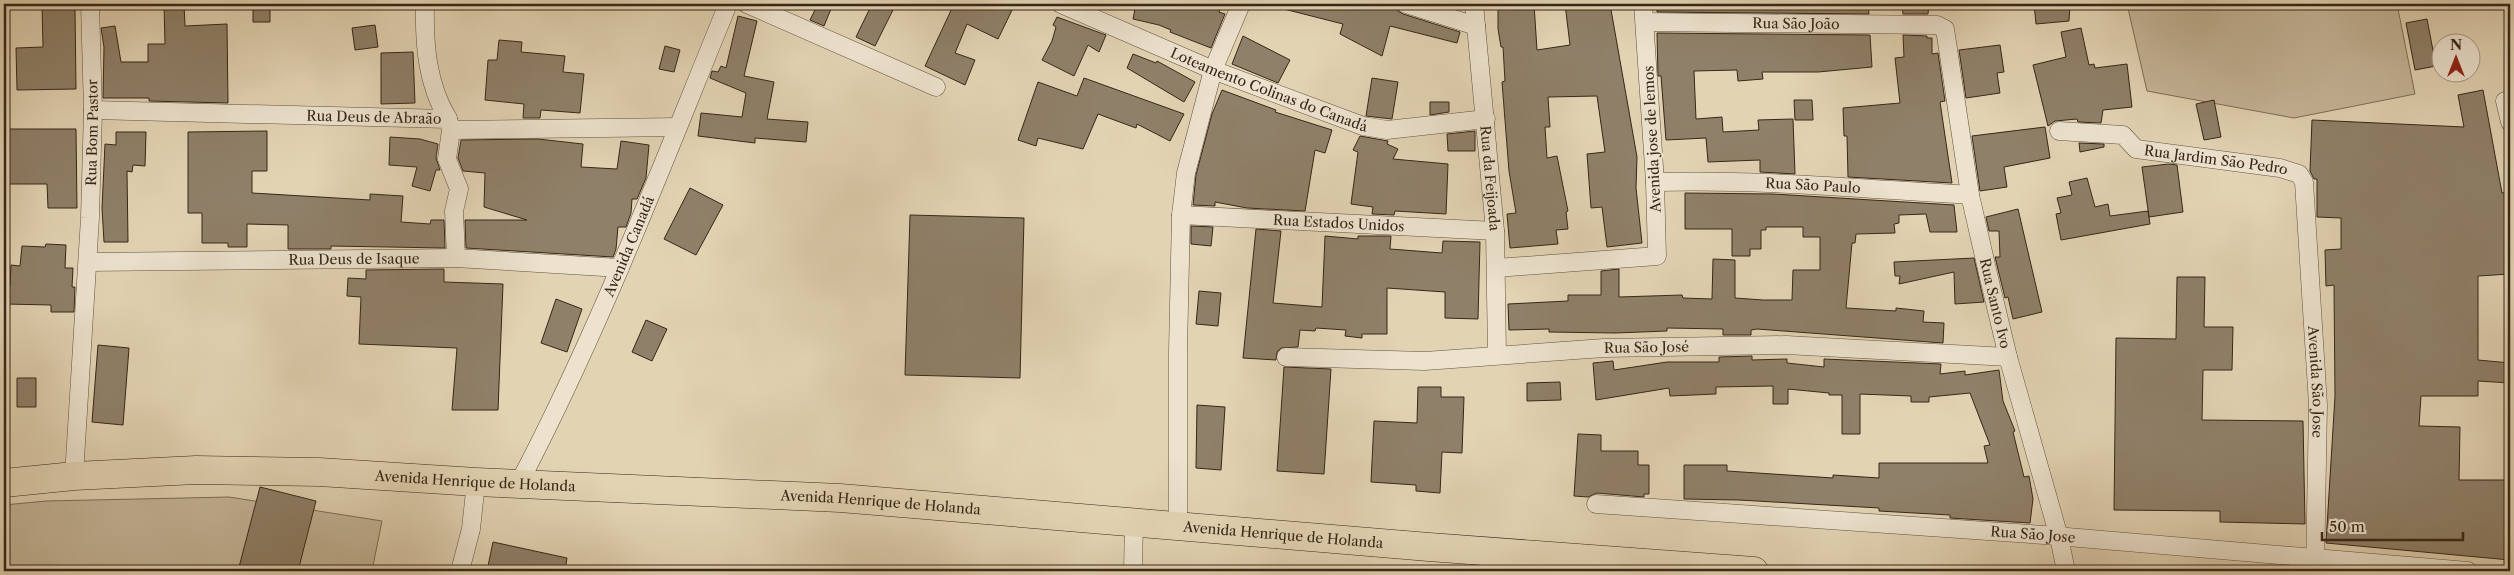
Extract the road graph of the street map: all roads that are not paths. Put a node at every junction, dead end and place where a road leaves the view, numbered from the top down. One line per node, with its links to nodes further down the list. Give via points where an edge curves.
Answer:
1 (90, 4): 16 (street, Rua Bom Pastor)
2 (425, 4): 19 (street, via 424,42 435,94)
3 (728, 4): 20 (street, Avenida Canadá)
4 (747, 4): 14 (street)
5 (1060, 4): 13 (street, Loteamento Colinas do Canadá)
6 (1241, 4): 13 (street)
7 (1406, 4): 11 (street)
8 (1474, 4): 11 (street, Rua da Feijoada)
9 (1644, 4): 10 (street)
10 (1645, 22): 12 (street, Rua São João, via 1937,25); 22 (street, Avenida jose de lemos)
11 (1476, 26): 17 (street, Rua da Feijoada)
12 (1946, 31): 24 (street, Rua Santo Ivo)
13 (1213, 70): 17 (street, Loteamento Colinas do Canadá, via 1363,126 1387,130); 25 (street, via 1186,173)
14 (936, 87)
15 (2505, 101): 18 (street)
16 (93, 110): 19 (street, Rua Deus de Abraão); 28 (street, Rua Bom Pastor)
17 (1486, 119): 26 (street, Rua da Feijoada)
18 (2510, 122)
19 (449, 124): 20 (street, Rua Deus de Abraão); 27 (street, via 447,159 459,189 454,211)
20 (678, 127): 29 (street, Avenida Canadá)
21 (2060, 131): 23 (street, Rua Jardim São Pedro, via 2123,136 2136,149 2280,168 2299,174)
22 (1655, 182): 24 (street, Rua São Paulo, via 1769,182); 30 (street, Avenida jose de lemos, via 1657,256)
23 (2306, 191): 42 (street, Avenida São Jose, via 2318,404)
24 (1970, 195): 33 (street, Rua Santo Ivo)
25 (1181, 216): 26 (street, Rua Estados Unidos); 40 (street)
26 (1496, 232): 30 (street, Rua da Feijoada)
27 (456, 258): 28 (street, Rua Deus de Isaque); 29 (street, Rua Deus de Isaque)
28 (88, 262): 34 (street, Rua Bom Pastor)
29 (620, 268): 37 (street, Avenida Canadá)
30 (1496, 268): 31 (street, Rua da Feijoada)
31 (1497, 354): 32 (street, Rua São José, via 1425,361); 33 (street, Rua São José, via 1604,348 1786,345)
32 (1286, 357)
33 (2008, 357): 41 (street, Rua Santo Ivo)
34 (74, 476): 35 (main road, Avenida Henrique de Holanda, via 196,470 319,472); 36 (main road, Avenida Henrique de Holanda)
35 (476, 482): 37 (main road, Avenida Henrique de Holanda); 43 (street)
36 (4, 483)
37 (519, 483): 39 (main road, Avenida Henrique de Holanda, via 840,498)
38 (1596, 504): 41 (street, Rua São Jose)
39 (1134, 522): 40 (main road, Avenida Henrique de Holanda); 44 (street)
40 (1178, 526): 45 (main road, Avenida Henrique de Holanda)
41 (2059, 536): 42 (street, Rua São Jose); 46 (street, Rua Santo Ivo)
42 (2315, 564): 47 (street, Rua São Jose)
43 (460, 571)
44 (1133, 571)
45 (1754, 571)
46 (2066, 571)
47 (2468, 571)

